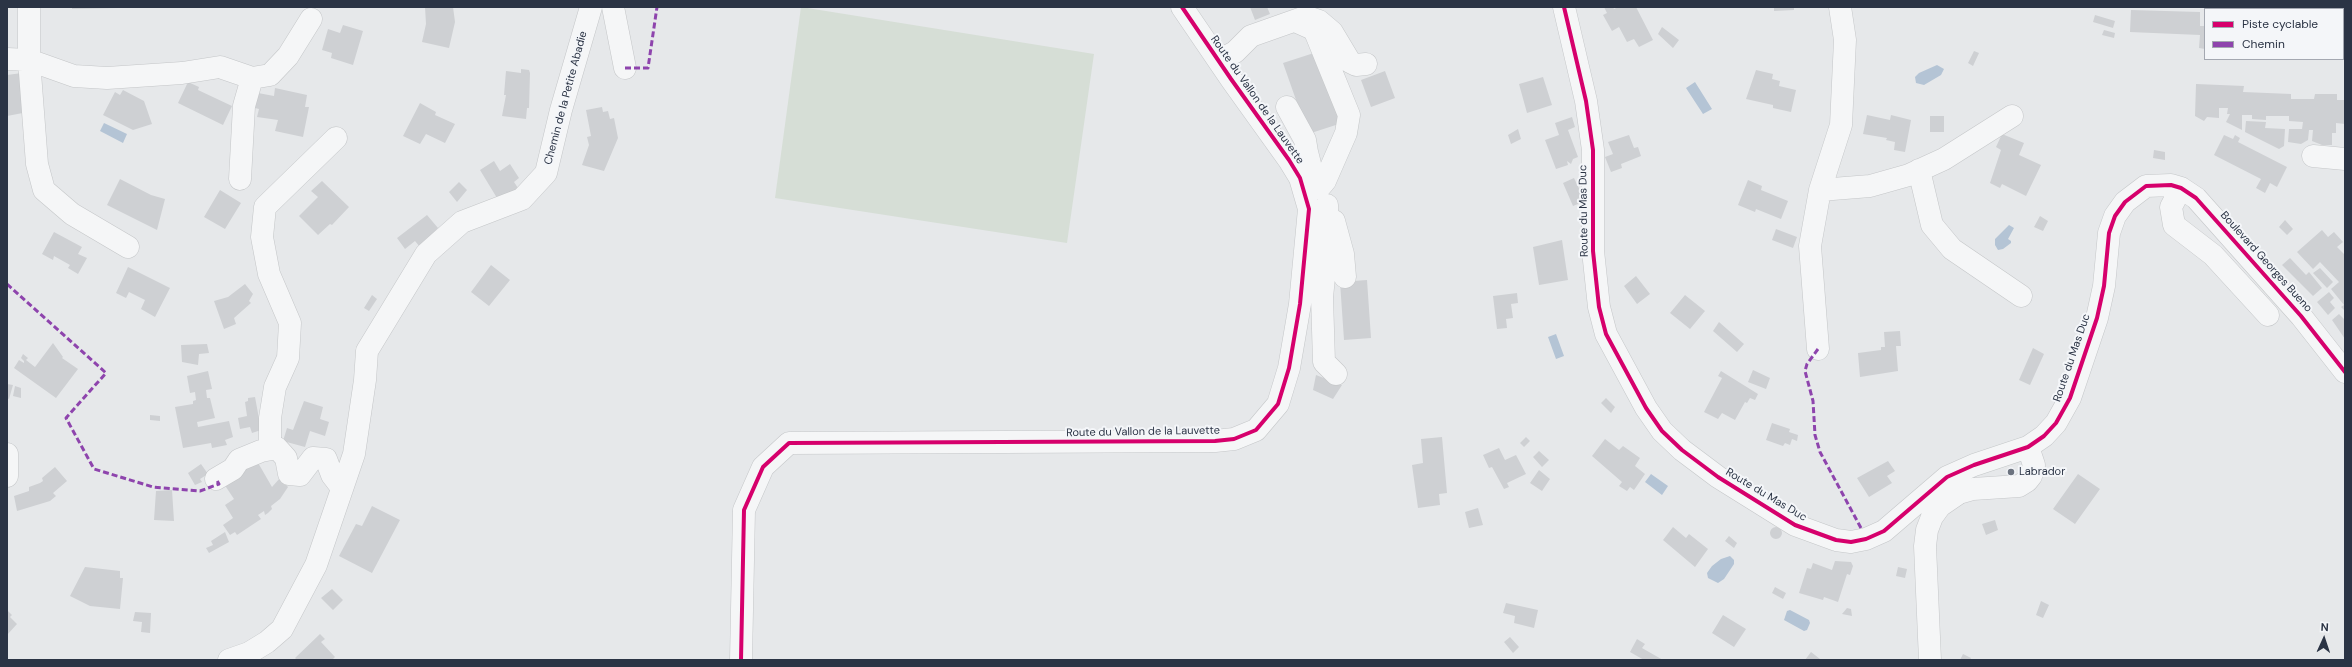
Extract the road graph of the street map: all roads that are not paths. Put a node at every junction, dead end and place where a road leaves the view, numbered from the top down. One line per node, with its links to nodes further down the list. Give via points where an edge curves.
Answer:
1 (29, 7): 12 (street)
2 (591, 7): 41 (street, Chemin de la Petite Abadie, via 561,110 546,173 522,199 462,222 426,254 367,351 354,454)
3 (613, 7): 15 (street)
4 (1182, 7): 13 (street, Route du Vallon de la Lauvette)
5 (1564, 7): 36 (street, Route du Mas Duc, via 1586,101 1593,150 1593,251 1598,307 1606,334 1635,389 1646,408 1672,440 1718,477 1795,525 1819,536 1851,542 1884,530 1947,477)
6 (1840, 7): 27 (street, via 1845,40 1841,125)
7 (2263, 7): 8 (street)
8 (2304, 8)
9 (311, 18): 16 (street, via 288,56 270,75)
10 (1295, 21): 13 (street, via 1251,36 1234,52); 14 (street, via 1310,18 1319,22 1332,32 1350,62 1356,65); 25 (street, via 1313,29 1316,34 1349,115 1346,132 1325,181 1320,187)
11 (7, 59): 12 (street)
12 (29, 60): 16 (street, via 74,76 107,78 182,73 220,67); 29 (street, via 37,164 44,190 72,214)
13 (1220, 60): 25 (street, Route du Vallon de la Lauvette)
14 (1366, 64)
15 (625, 68)
16 (252, 78): 23 (street, via 244,106)
17 (1287, 107): 25 (street, via 1305,140 1308,169)
18 (2012, 116): 22 (street, via 1944,159)
19 (336, 138): 37 (street, via 265,207 262,237 269,274 290,324 288,358 275,387 270,418)
20 (2312, 156): 21 (street)
21 (2345, 159)
22 (1919, 170): 27 (street, via 1870,186); 31 (street, via 1932,225 1952,249)
23 (240, 179)
24 (2159, 184): 26 (street, Boulevard Georges Bueno); 36 (street, Route du Mas Duc, via 2146,186 2136,193 2125,202 2115,216 2109,233 2104,286 2097,318 2070,398 2056,423 2044,436)
25 (1303, 188): 28 (street, via 1325,198); 43 (street, Route du Vallon de la Lauvette, via 1309,209 1308,233 1289,368 1278,404 1256,430 1234,439 1215,441 789,443 763,467 744,510)
26 (2181, 188): 32 (street, via 2171,207 2174,225 2213,256); 34 (street, Boulevard Georges Bueno, via 2196,198 2234,240 2301,316)
27 (1820, 190): 33 (street, via 1810,246)
28 (1327, 205): 30 (street, via 1344,254); 35 (street, via 1328,239 1322,297 1324,362)
29 (128, 247)
30 (1345, 277)
31 (2021, 296)
32 (2268, 315)
33 (1818, 349)
34 (2345, 372)
35 (1336, 374)
36 (2028, 447): 44 (street, via 2034,465 2027,481 2018,486 1973,489 1959,493 1940,506 1932,517 1925,546)
37 (270, 449): 40 (street, via 261,450 239,460 233,469); 41 (street, via 278,448 286,458 289,474 300,475 313,458 326,459 332,475)
38 (7, 454): 39 (street)
39 (7, 476)
40 (216, 479)
41 (342, 488): 42 (street, Chemin de la Petite Abadie, via 316,565 282,630 249,653)
42 (229, 660)
43 (741, 660)
44 (1930, 660)

